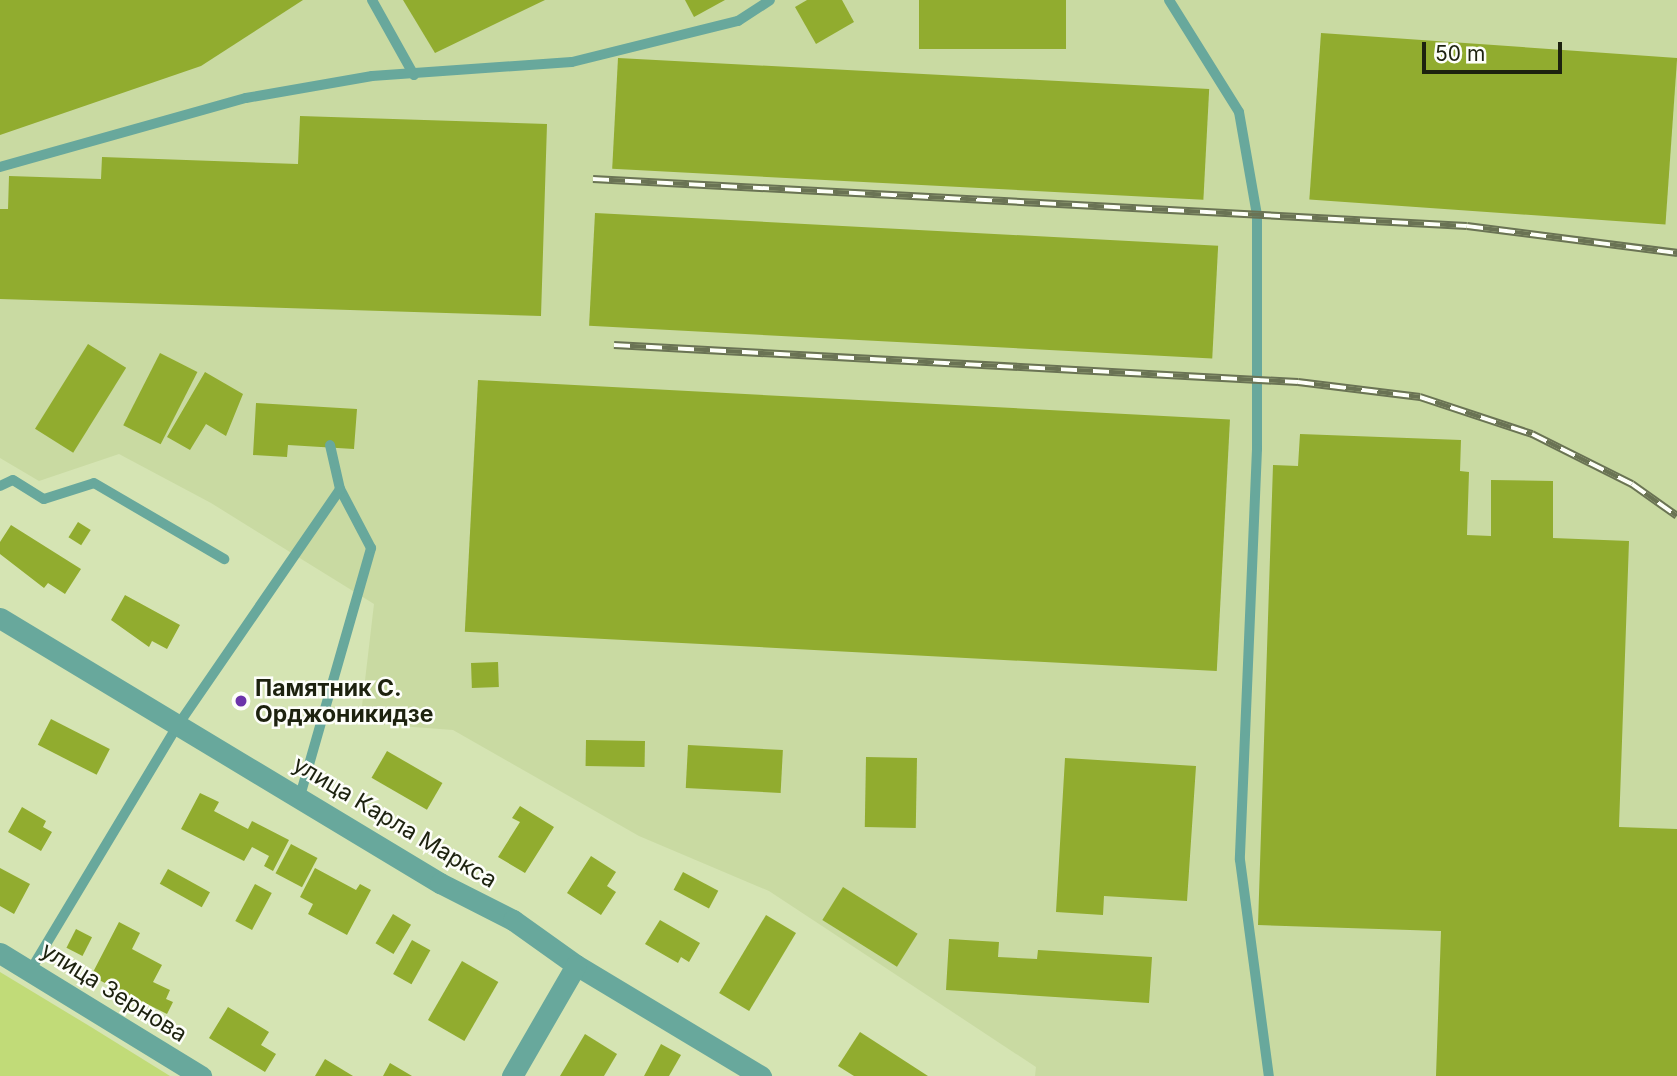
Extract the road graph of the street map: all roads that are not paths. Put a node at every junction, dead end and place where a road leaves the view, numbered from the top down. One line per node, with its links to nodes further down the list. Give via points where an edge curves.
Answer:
1 (372, 0): 4 (lane)
2 (770, 0): 4 (lane, via 738,21 572,62)
3 (1169, 0): 19 (lane, via 1239,112 1257,215 1256,449 1240,860)
4 (414, 75): 5 (lane, via 372,76 246,98)
5 (0, 167)
6 (330, 445): 8 (lane)
7 (0, 486): 9 (lane, via 13,480 44,499 94,483)
8 (340, 489): 11 (lane); 12 (lane, via 371,548)
9 (224, 559)
10 (0, 618): 11 (street, улица Карла Маркса)
11 (178, 725): 12 (street, улица Карла Маркса); 15 (lane)
12 (300, 796): 14 (street, улица Карла Маркса, via 440,883 513,920)
13 (0, 953): 15 (street, улица Зернова)
14 (576, 965): 17 (street); 18 (street, улица Карла Маркса)
15 (30, 971): 16 (street, улица Зернова)
16 (201, 1076)
17 (512, 1076)
18 (761, 1076)
19 (1269, 1076)

